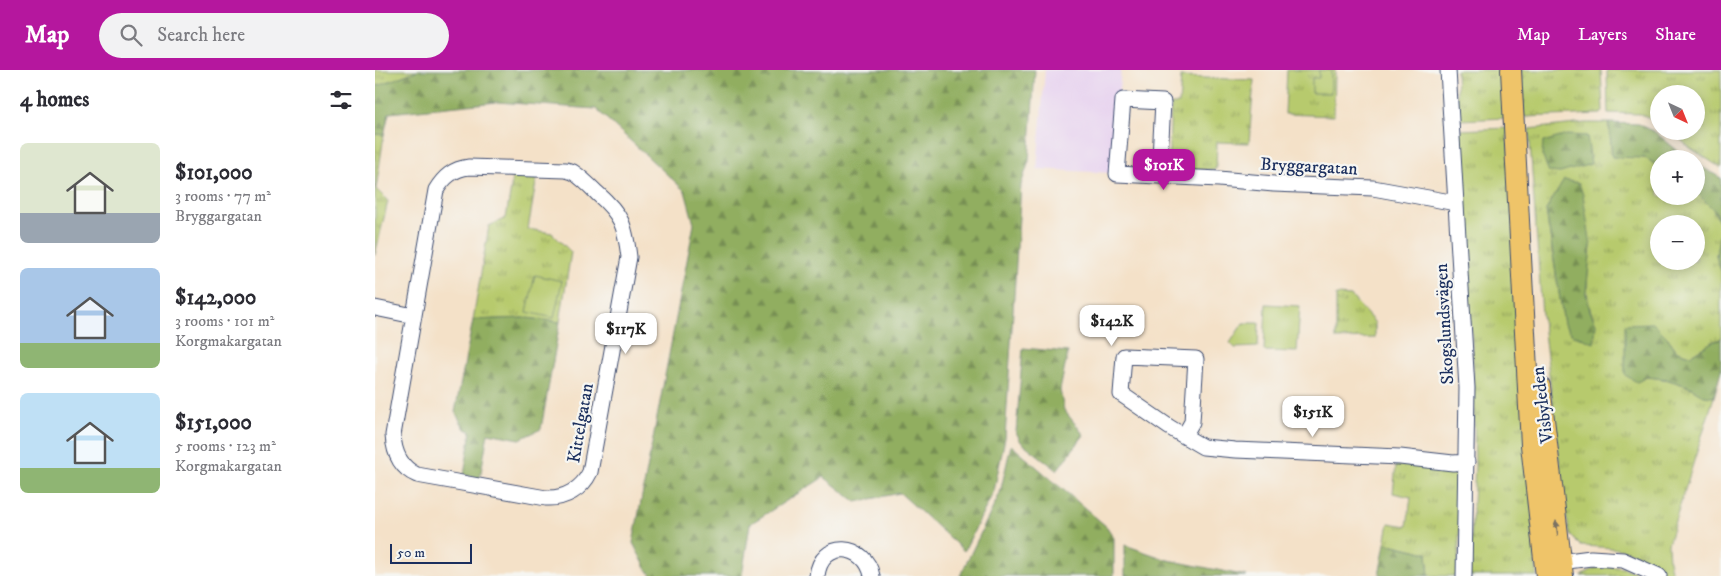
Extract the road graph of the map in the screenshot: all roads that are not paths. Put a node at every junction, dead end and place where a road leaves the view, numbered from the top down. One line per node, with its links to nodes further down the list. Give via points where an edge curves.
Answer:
1 (1448, 70): 4 (street, Skogslundsvägen)
2 (1511, 70): 9 (main road, Visbyleden, via 1530,436)
3 (1159, 176): 3 (street, Bryggargatan, via 1163,102 1123,100 1117,174); 4 (street, Bryggargatan, via 1373,188)
4 (1456, 203): 8 (street, Skogslundsvägen, via 1467,388)
5 (375, 308): 6 (street)
6 (414, 316): 6 (street, Kittelgatan, via 393,435 395,452 409,471 546,498 567,495 587,479 629,257 626,235 613,207 581,177 566,170 459,168 450,173 436,190)
7 (1184, 436): 7 (street, via 1192,422 1196,359 1123,356 1121,394); 8 (street, via 1203,448)
8 (1467, 462): 12 (street, Skogslundsvägen)
9 (1554, 569): 13 (street, via 1591,558 1623,560)
10 (817, 576): 11 (street, via 822,558 843,549 853,551 867,562)
11 (872, 576)
12 (1464, 576)
13 (1659, 576)

